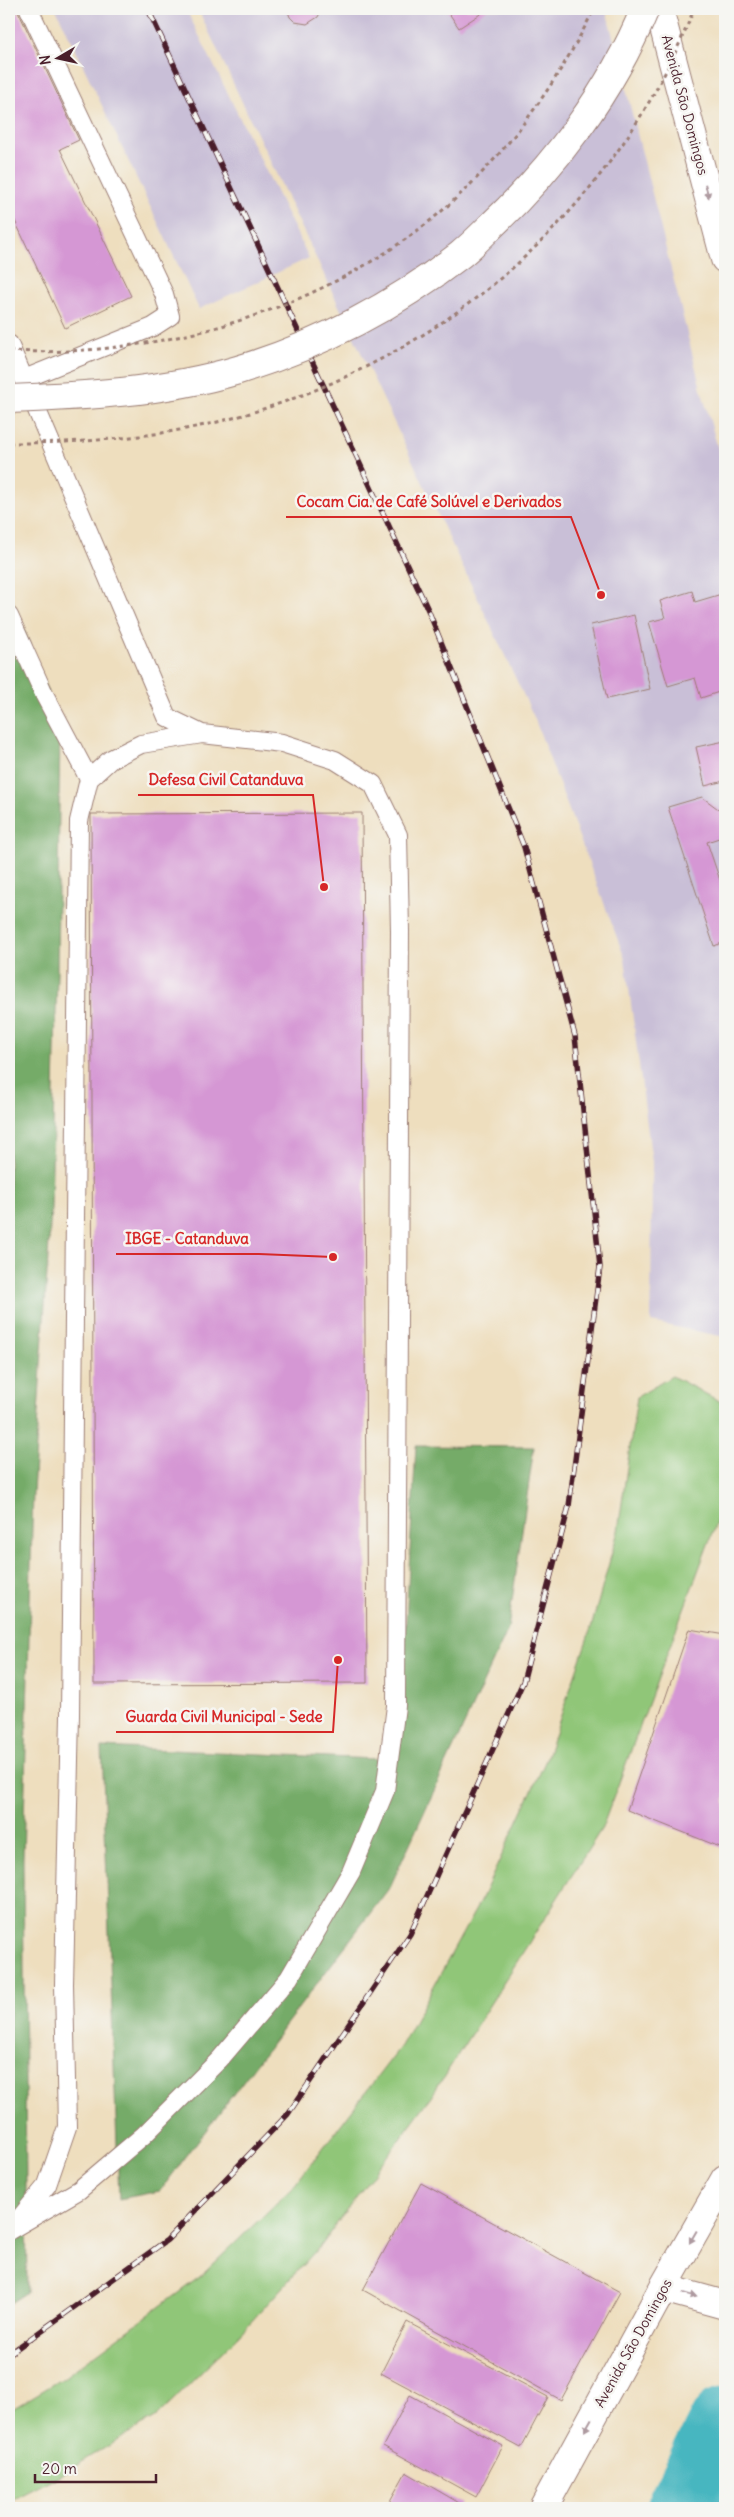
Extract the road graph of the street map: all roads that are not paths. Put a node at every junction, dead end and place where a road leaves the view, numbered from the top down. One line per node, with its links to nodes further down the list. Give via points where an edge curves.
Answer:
1 (30, 9): 6 (lane, via 164,294 170,316 153,327)
2 (645, 9): 6 (street, bridge, via 592,108 518,201 460,255 378,310 310,343 237,370 158,387 76,396)
3 (659, 9): 4 (street, Avenida São Domingos, one-way to 4)
4 (725, 259)
5 (9, 344): 6 (lane)
6 (16, 389): 8 (lane, via 167,717)
7 (9, 616): 9 (lane, via 45,696)
8 (202, 734): 9 (lane, via 141,744 111,759); 11 (lane, via 282,742 335,760 373,784 398,835 396,1706 385,1791 351,1872 289,1978 220,2060 144,2135 79,2190)
9 (89, 779): 11 (lane, via 79,821 71,1656 64,1984 67,2126 47,2185)
10 (721, 2195): 12 (street, Avenida São Domingos, one-way to 12)
11 (9, 2230)
12 (663, 2288): 13 (street, one-way to 13); 14 (street, Avenida São Domingos, one-way to 14)
13 (721, 2304)
14 (543, 2508)

